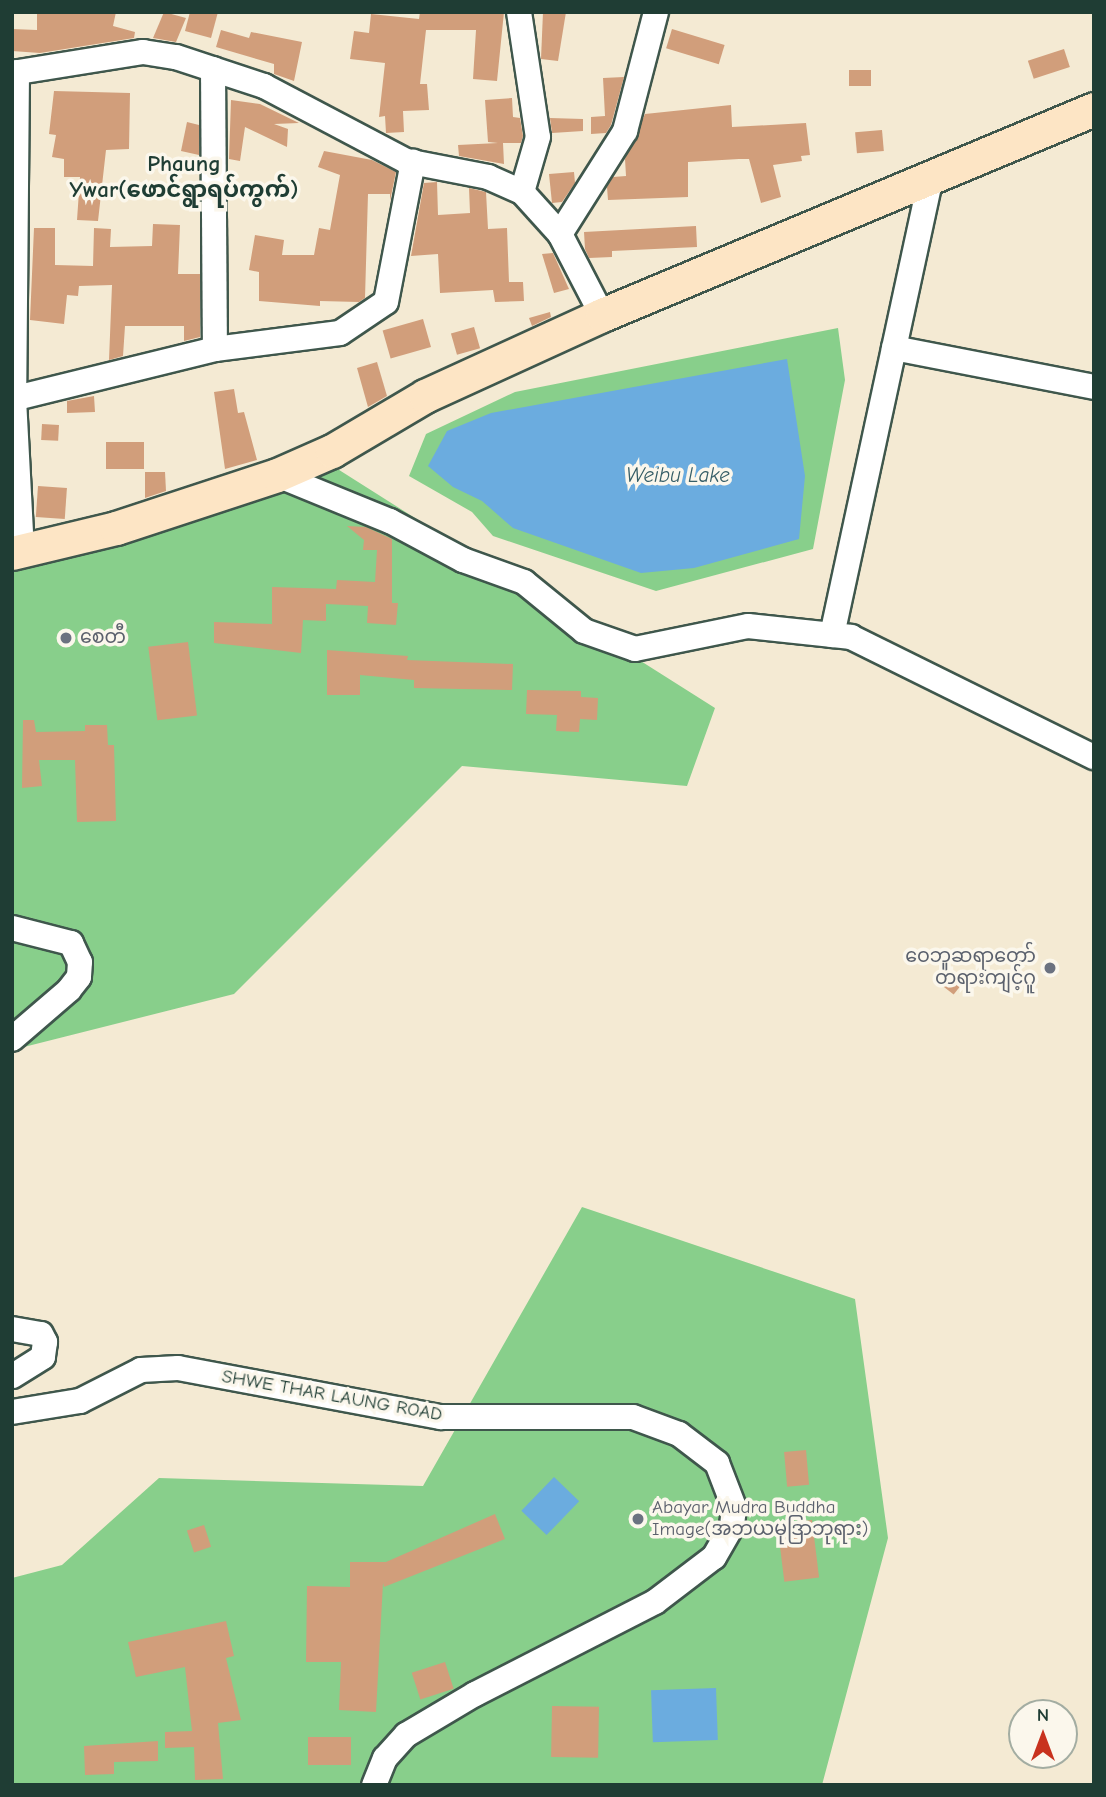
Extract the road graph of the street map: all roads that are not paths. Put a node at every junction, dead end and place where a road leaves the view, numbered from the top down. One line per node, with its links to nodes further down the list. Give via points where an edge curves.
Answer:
1 (519, 12): 8 (street, via 538,137)
2 (656, 12): 9 (street, via 625,131)
3 (214, 69): 4 (street, via 143,52); 6 (street, via 264,86); 12 (street)
4 (15, 73): 14 (street)
5 (1094, 109): 7 (main road)
6 (413, 162): 8 (street, via 488,177); 12 (street, via 386,302 340,333)
7 (931, 179): 10 (main road); 11 (street)
8 (522, 192): 9 (street)
9 (560, 234): 10 (street)
10 (602, 315): 15 (main road, via 425,396 332,451)
11 (894, 348): 13 (street); 17 (street)
12 (215, 349): 14 (street)
13 (1094, 387)
14 (13, 399): 16 (street)
15 (277, 475): 16 (main road, via 116,528); 17 (street, via 390,521 463,560 524,582 584,631 635,649 748,626)
16 (17, 552)
17 (832, 635): 18 (street, via 851,637)
18 (1094, 757)
19 (12, 928): 20 (street, via 71,943 80,962 79,977 69,990)
20 (12, 1039)
21 (12, 1329): 22 (street, via 41,1334 45,1342 43,1357)
22 (12, 1376)
23 (12, 1412): 24 (street, SHWE THAR LAUNG ROAD, via 80,1401 141,1370 178,1368 441,1417 633,1417 679,1434 717,1463 734,1507 732,1526 715,1557 655,1602 475,1694 406,1735 385,1758)
24 (374, 1785)

